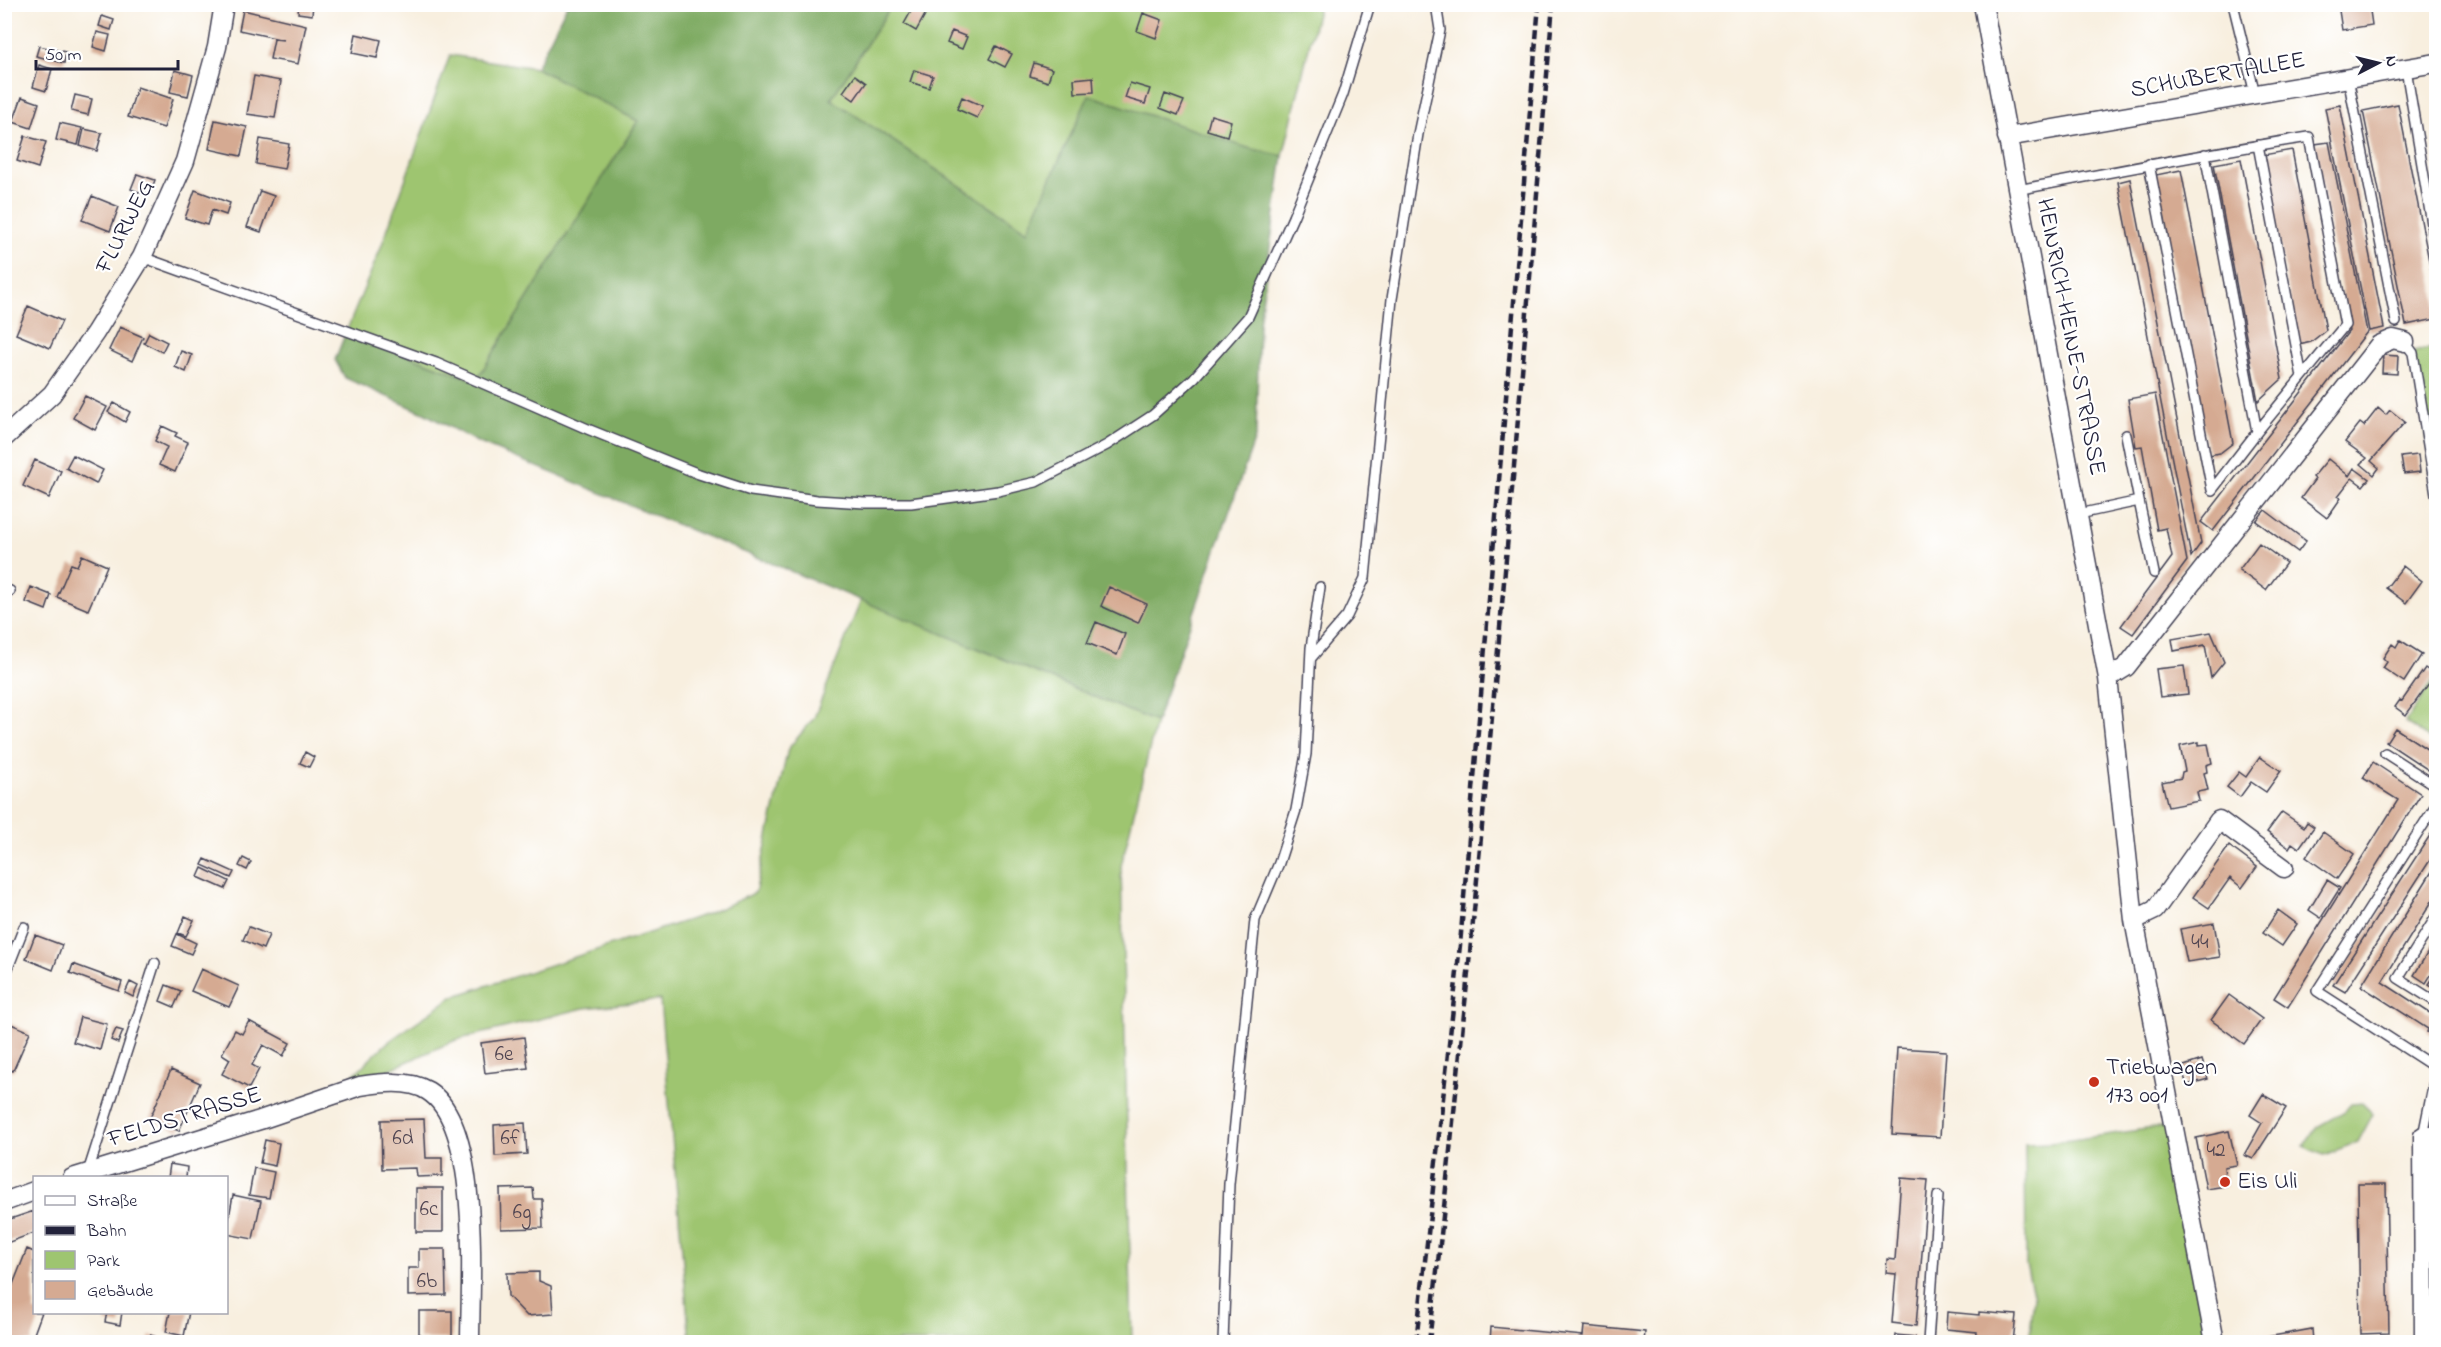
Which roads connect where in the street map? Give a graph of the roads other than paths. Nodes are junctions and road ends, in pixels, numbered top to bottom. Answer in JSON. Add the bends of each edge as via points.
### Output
{"nodes":[{"id":1,"x":225,"y":4,"type":"edge"},
{"id":2,"x":1370,"y":4,"type":"edge"},
{"id":3,"x":1436,"y":4,"type":"edge"},
{"id":4,"x":1983,"y":4,"type":"edge"},
{"id":5,"x":2233,"y":4,"type":"edge"},
{"id":6,"x":2436,"y":63,"type":"edge"},
{"id":7,"x":2406,"y":69,"type":"junction"},
{"id":8,"x":2348,"y":78,"type":"junction"},
{"id":9,"x":2255,"y":94,"type":"junction"},
{"id":10,"x":2007,"y":137,"type":"junction"},
{"id":11,"x":2258,"y":145,"type":"junction"},
{"id":12,"x":2205,"y":154,"type":"junction"},
{"id":13,"x":2149,"y":164,"type":"junction"},
{"id":14,"x":2017,"y":190,"type":"junction"},
{"id":15,"x":2436,"y":248,"type":"edge"},
{"id":16,"x":142,"y":257,"type":"junction"},
{"id":17,"x":2396,"y":322,"type":"dead end"},
{"id":18,"x":2405,"y":342,"type":"joint"},
{"id":19,"x":2302,"y":377,"type":"junction"},
{"id":20,"x":2257,"y":432,"type":"junction"},
{"id":21,"x":2126,"y":435,"type":"dead end"},
{"id":22,"x":4,"y":438,"type":"edge"},
{"id":23,"x":2436,"y":494,"type":"edge"},
{"id":24,"x":2139,"y":501,"type":"junction"},
{"id":25,"x":2079,"y":514,"type":"junction"},
{"id":26,"x":2154,"y":573,"type":"dead end"},
{"id":27,"x":1320,"y":587,"type":"dead end"},
{"id":28,"x":1311,"y":658,"type":"junction"},
{"id":29,"x":2108,"y":678,"type":"junction"},
{"id":30,"x":2385,"y":753,"type":"dead end"},
{"id":31,"x":2436,"y":786,"type":"edge"},
{"id":32,"x":2436,"y":805,"type":"edge"},
{"id":33,"x":2284,"y":868,"type":"dead end"},
{"id":34,"x":2436,"y":917,"type":"edge"},
{"id":35,"x":2134,"y":920,"type":"junction"},
{"id":36,"x":24,"y":927,"type":"dead end"},
{"id":37,"x":155,"y":963,"type":"dead end"},
{"id":38,"x":4,"y":978,"type":"edge"},
{"id":39,"x":2436,"y":1002,"type":"edge"},
{"id":40,"x":2436,"y":1070,"type":"edge"},
{"id":41,"x":2430,"y":1136,"type":"edge"},
{"id":42,"x":80,"y":1175,"type":"edge"},
{"id":43,"x":33,"y":1191,"type":"edge"},
{"id":44,"x":1938,"y":1196,"type":"dead end"},
{"id":45,"x":4,"y":1202,"type":"edge"},
{"id":46,"x":2430,"y":1221,"type":"edge"},
{"id":47,"x":470,"y":1342,"type":"edge"},
{"id":48,"x":1223,"y":1342,"type":"edge"},
{"id":49,"x":1928,"y":1342,"type":"edge"},
{"id":50,"x":2215,"y":1342,"type":"edge"},
{"id":51,"x":2424,"y":1342,"type":"edge"}],
"edges":[{"from":1,"to":16,"type":"street","name":"FLURWEG","via":[[185,161]]},
{"from":2,"to":16,"type":"lane","via":[[1343,94],[1248,318],[1154,416],[1036,482],[998,491],[911,502],[865,503],[751,491],[590,430],[436,363]]},
{"from":3,"to":28,"type":"lane","via":[[1440,30],[1418,134],[1392,299],[1365,578],[1347,616]]},
{"from":4,"to":10,"type":"street","name":"HEINRICH-HEINE-STRASSE"},
{"from":5,"to":9,"type":"lane"},
{"from":6,"to":7,"type":"street","name":"SCHUBERTALLEE"},
{"from":7,"to":8,"type":"street","name":"SCHUBERTALLEE"},
{"from":7,"to":15,"type":"lane"},
{"from":8,"to":9,"type":"street","name":"SCHUBERTALLEE"},
{"from":8,"to":17,"type":"lane"},
{"from":9,"to":10,"type":"street","name":"SCHUBERTALLEE"},
{"from":10,"to":14,"type":"street","name":"HEINRICH-HEINE-STRASSE"},
{"from":11,"to":12,"type":"lane"},
{"from":11,"to":19,"type":"lane"},
{"from":11,"to":19,"type":"lane","via":[[2308,136],[2345,325]]},
{"from":12,"to":13,"type":"lane"},
{"from":12,"to":20,"type":"lane"},
{"from":13,"to":14,"type":"lane"},
{"from":13,"to":20,"type":"lane","via":[[2212,490]]},
{"from":14,"to":25,"type":"street","name":"HEINRICH-HEINE-STRASSE"},
{"from":16,"to":22,"type":"street","name":"FLURWEG","via":[[52,394]]},
{"from":18,"to":23,"type":"lane","via":[[2413,352]]},
{"from":18,"to":29,"type":"street","via":[[2393,339],[2379,345],[2126,667]]},
{"from":19,"to":20,"type":"lane"},
{"from":21,"to":24,"type":"lane"},
{"from":24,"to":25,"type":"lane"},
{"from":24,"to":26,"type":"lane"},
{"from":25,"to":29,"type":"street","name":"HEINRICH-HEINE-STRASSE"},
{"from":27,"to":28,"type":"lane"},
{"from":28,"to":48,"type":"lane","via":[[1306,754],[1296,810],[1255,920],[1229,1184]]},
{"from":29,"to":35,"type":"street","name":"HEINRICH-HEINE-STRASSE"},
{"from":30,"to":31,"type":"lane"},
{"from":32,"to":40,"type":"lane","via":[[2317,991]]},
{"from":33,"to":35,"type":"street","via":[[2219,820],[2155,910]]},
{"from":34,"to":39,"type":"lane","via":[[2398,978]]},
{"from":35,"to":50,"type":"street","name":"HEINRICH-HEINE-STRASSE"},
{"from":36,"to":38,"type":"lane"},
{"from":37,"to":42,"type":"lane"},
{"from":40,"to":41,"type":"lane"},
{"from":41,"to":46,"type":"street"},
{"from":42,"to":47,"type":"street","name":"FELDSTRASSE","via":[[360,1086],[408,1084],[428,1091],[450,1115],[464,1158],[470,1211]]},
{"from":43,"to":45,"type":"street"},
{"from":44,"to":49,"type":"lane"},
{"from":46,"to":51,"type":"street"}]}
